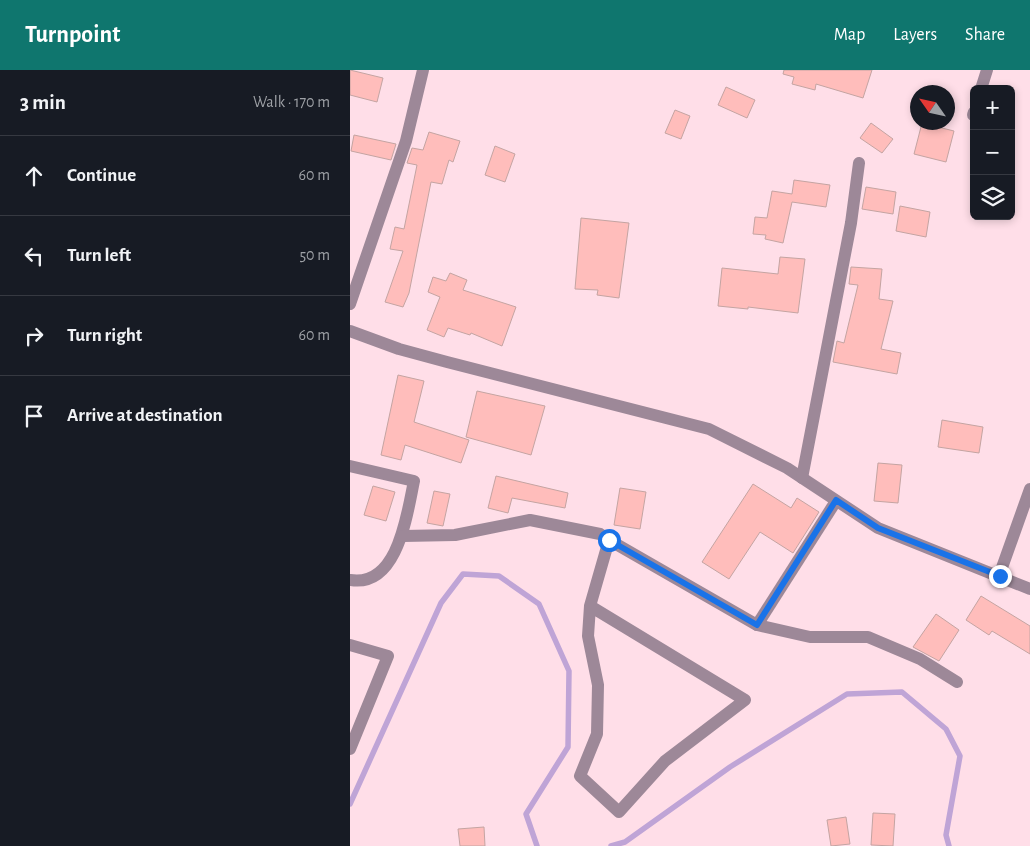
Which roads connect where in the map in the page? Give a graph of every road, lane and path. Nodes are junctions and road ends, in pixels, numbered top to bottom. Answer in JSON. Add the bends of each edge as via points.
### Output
{"nodes":[{"id":1,"x":423,"y":70,"type":"edge"},
{"id":2,"x":986,"y":70,"type":"edge"},
{"id":3,"x":982,"y":85,"type":"edge"},
{"id":4,"x":859,"y":162,"type":"dead end"},
{"id":5,"x":350,"y":304,"type":"edge"},
{"id":6,"x":350,"y":330,"type":"edge"},
{"id":7,"x":350,"y":466,"type":"edge"},
{"id":8,"x":802,"y":478,"type":"junction"},
{"id":9,"x":1030,"y":489,"type":"edge"},
{"id":10,"x":836,"y":500,"type":"junction"},
{"id":11,"x":403,"y":536,"type":"junction"},
{"id":12,"x":609,"y":540,"type":"junction"},
{"id":13,"x":1000,"y":576,"type":"junction"},
{"id":14,"x":350,"y":580,"type":"edge"},
{"id":15,"x":1030,"y":589,"type":"edge"},
{"id":16,"x":590,"y":606,"type":"junction"},
{"id":17,"x":757,"y":625,"type":"junction"},
{"id":18,"x":350,"y":645,"type":"edge"},
{"id":19,"x":957,"y":682,"type":"dead end"},
{"id":20,"x":350,"y":750,"type":"edge"}],
"edges":[{"from":1,"to":5,"type":"street","via":[[406,141]]},
{"from":2,"to":3,"type":"street"},
{"from":4,"to":8,"type":"street","via":[[851,223]]},
{"from":6,"to":8,"type":"street","via":[[447,362],[709,429]]},
{"from":7,"to":11,"type":"street","via":[[414,481]]},
{"from":8,"to":10,"type":"street"},
{"from":9,"to":13,"type":"street"},
{"from":10,"to":13,"type":"street","via":[[878,528]]},
{"from":10,"to":17,"type":"street"},
{"from":11,"to":12,"type":"street","via":[[455,535],[530,520],[600,534]]},
{"from":11,"to":14,"type":"street","via":[[380,574],[358,582]]},
{"from":12,"to":16,"type":"street"},
{"from":12,"to":17,"type":"street"},
{"from":13,"to":15,"type":"street"},
{"from":16,"to":16,"type":"street","via":[[744,700],[666,761],[619,812],[580,776],[596,734],[598,685],[588,636]]},
{"from":17,"to":19,"type":"street","via":[[810,637],[868,637],[920,659]]},
{"from":18,"to":20,"type":"street","via":[[388,656]]}]}
